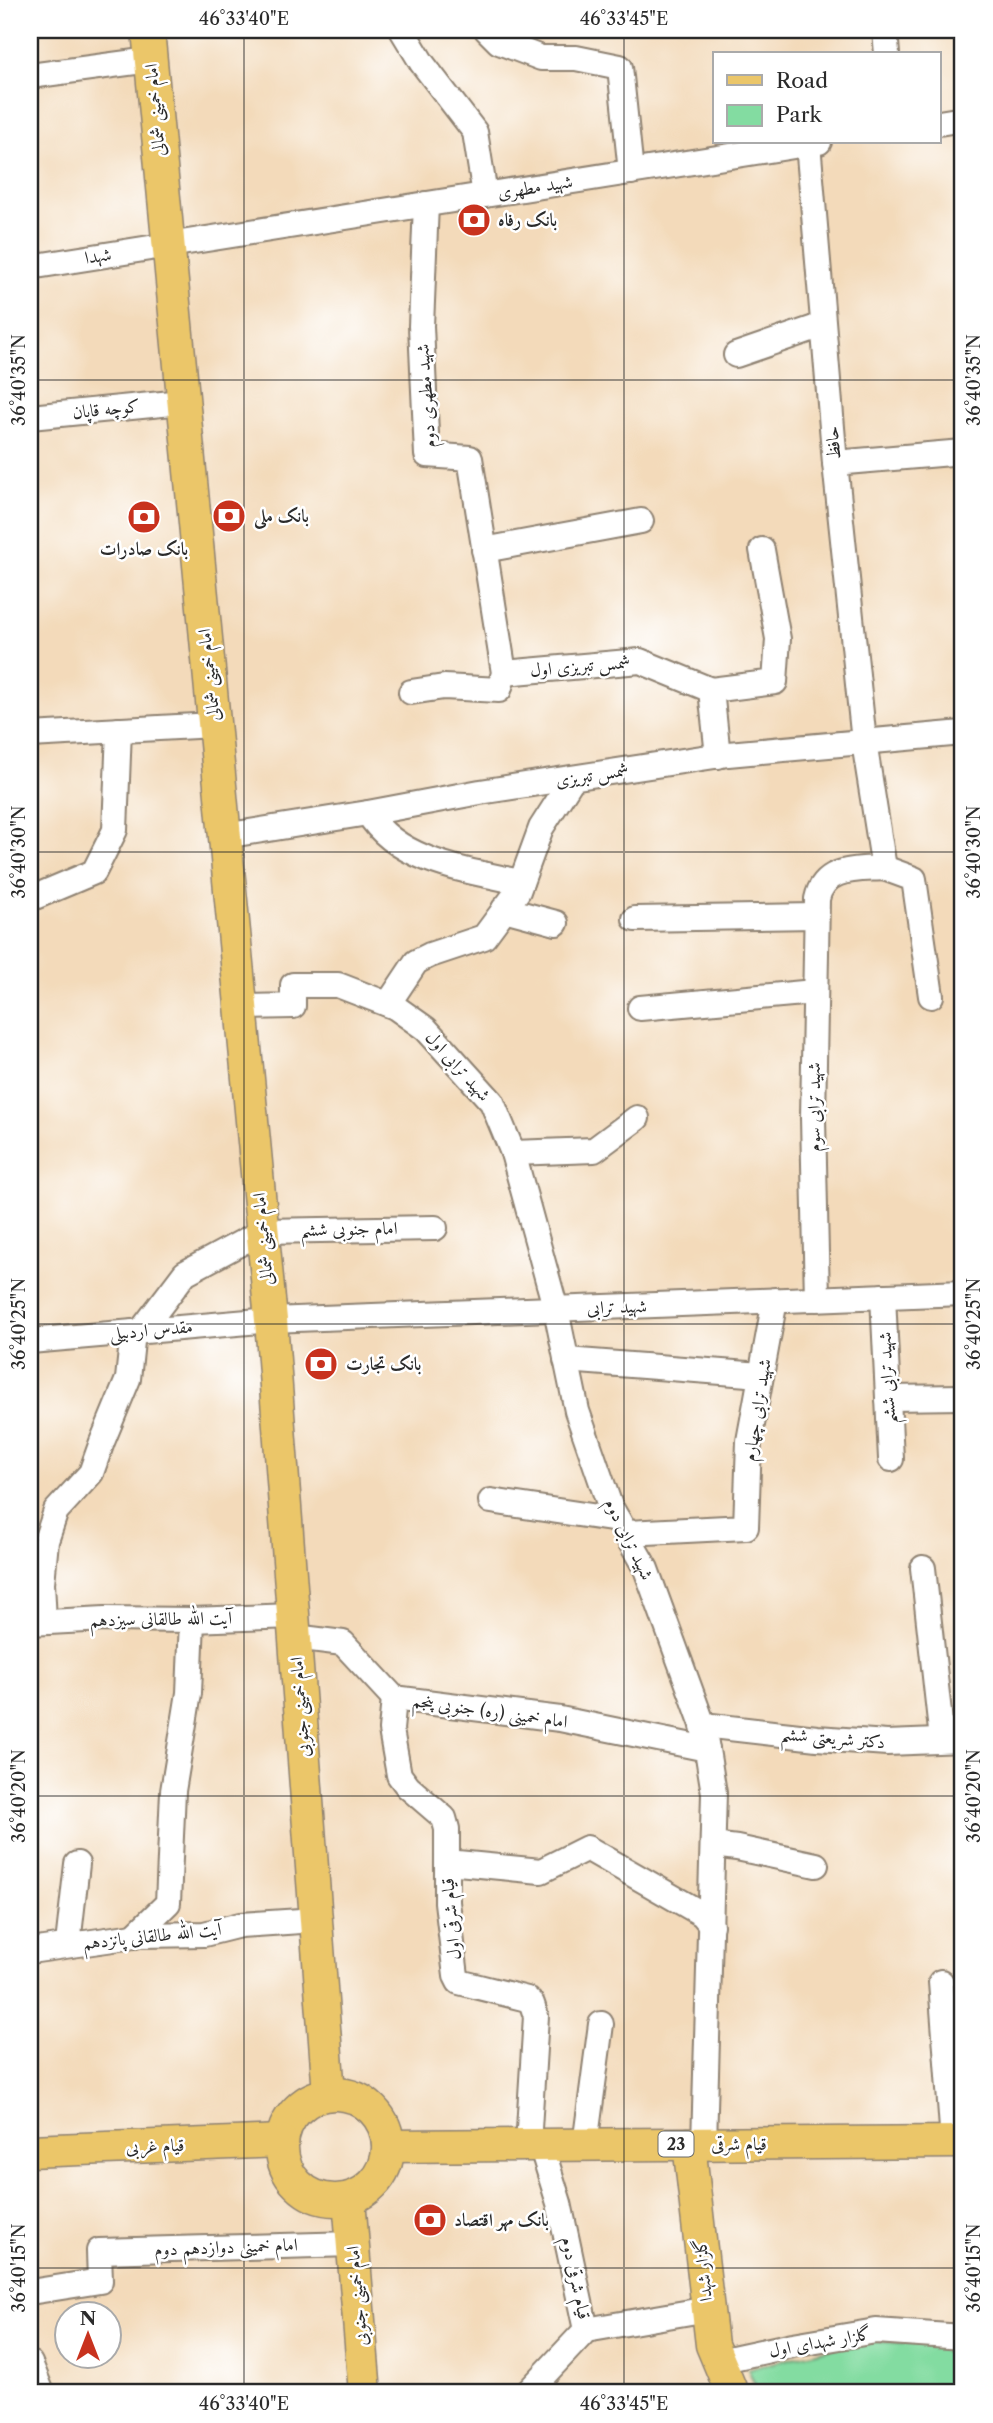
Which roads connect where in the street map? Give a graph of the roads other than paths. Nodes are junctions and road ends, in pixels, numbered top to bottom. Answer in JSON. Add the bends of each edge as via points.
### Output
{"nodes":[{"id":1,"x":402,"y":30,"type":"edge"},
{"id":2,"x":487,"y":30,"type":"edge"},
{"id":3,"x":884,"y":30,"type":"edge"},
{"id":4,"x":149,"y":45,"type":"edge"},
{"id":5,"x":887,"y":52,"type":"edge"},
{"id":6,"x":30,"y":76,"type":"edge"},
{"id":7,"x":963,"y":119,"type":"edge"},
{"id":8,"x":940,"y":123,"type":"edge"},
{"id":9,"x":808,"y":144,"type":"edge"},
{"id":10,"x":814,"y":144,"type":"edge"},
{"id":11,"x":631,"y":172,"type":"junction"},
{"id":12,"x":485,"y":195,"type":"junction"},
{"id":13,"x":426,"y":204,"type":"junction"},
{"id":14,"x":167,"y":245,"type":"junction"},
{"id":15,"x":30,"y":267,"type":"edge"},
{"id":16,"x":823,"y":325,"type":"junction"},
{"id":17,"x":736,"y":355,"type":"dead end"},
{"id":18,"x":182,"y":402,"type":"junction"},
{"id":19,"x":30,"y":416,"type":"edge"},
{"id":20,"x":963,"y":452,"type":"edge"},
{"id":21,"x":835,"y":463,"type":"junction"},
{"id":22,"x":641,"y":521,"type":"dead end"},
{"id":23,"x":484,"y":550,"type":"junction"},
{"id":24,"x":762,"y":550,"type":"dead end"},
{"id":25,"x":504,"y":673,"type":"junction"},
{"id":26,"x":711,"y":690,"type":"junction"},
{"id":27,"x":411,"y":692,"type":"dead end"},
{"id":28,"x":214,"y":725,"type":"junction"},
{"id":29,"x":119,"y":730,"type":"junction"},
{"id":30,"x":963,"y":733,"type":"edge"},
{"id":31,"x":30,"y":735,"type":"edge"},
{"id":32,"x":864,"y":742,"type":"junction"},
{"id":33,"x":718,"y":755,"type":"junction"},
{"id":34,"x":573,"y":778,"type":"junction"},
{"id":35,"x":368,"y":813,"type":"junction"},
{"id":36,"x":224,"y":836,"type":"junction"},
{"id":37,"x":884,"y":868,"type":"junction"},
{"id":38,"x":521,"y":882,"type":"junction"},
{"id":39,"x":30,"y":899,"type":"edge"},
{"id":40,"x":504,"y":909,"type":"junction"},
{"id":41,"x":816,"y":916,"type":"junction"},
{"id":42,"x":635,"y":919,"type":"dead end"},
{"id":43,"x":555,"y":923,"type":"dead end"},
{"id":44,"x":814,"y":992,"type":"junction"},
{"id":45,"x":930,"y":996,"type":"dead end"},
{"id":46,"x":388,"y":1004,"type":"junction"},
{"id":47,"x":241,"y":1007,"type":"junction"},
{"id":48,"x":640,"y":1008,"type":"dead end"},
{"id":49,"x":637,"y":1118,"type":"dead end"},
{"id":50,"x":513,"y":1153,"type":"junction"},
{"id":51,"x":435,"y":1228,"type":"dead end"},
{"id":52,"x":262,"y":1231,"type":"junction"},
{"id":53,"x":963,"y":1293,"type":"edge"},
{"id":54,"x":883,"y":1296,"type":"junction"},
{"id":55,"x":817,"y":1299,"type":"junction"},
{"id":56,"x":775,"y":1300,"type":"junction"},
{"id":57,"x":556,"y":1310,"type":"junction"},
{"id":58,"x":271,"y":1320,"type":"junction"},
{"id":59,"x":137,"y":1332,"type":"junction"},
{"id":60,"x":30,"y":1340,"type":"edge"},
{"id":61,"x":566,"y":1360,"type":"junction"},
{"id":62,"x":761,"y":1375,"type":"junction"},
{"id":63,"x":963,"y":1397,"type":"edge"},
{"id":64,"x":888,"y":1398,"type":"junction"},
{"id":65,"x":891,"y":1459,"type":"dead end"},
{"id":66,"x":491,"y":1500,"type":"dead end"},
{"id":67,"x":623,"y":1527,"type":"junction"},
{"id":68,"x":923,"y":1569,"type":"dead end"},
{"id":69,"x":192,"y":1620,"type":"junction"},
{"id":70,"x":37,"y":1623,"type":"edge"},
{"id":71,"x":294,"y":1627,"type":"junction"},
{"id":72,"x":394,"y":1698,"type":"junction"},
{"id":73,"x":705,"y":1737,"type":"junction"},
{"id":74,"x":953,"y":1740,"type":"edge"},
{"id":75,"x":713,"y":1845,"type":"junction"},
{"id":76,"x":447,"y":1863,"type":"junction"},
{"id":77,"x":77,"y":1864,"type":"dead end"},
{"id":78,"x":816,"y":1865,"type":"dead end"},
{"id":79,"x":316,"y":1920,"type":"junction"},
{"id":80,"x":711,"y":1925,"type":"junction"},
{"id":81,"x":134,"y":1936,"type":"junction"},
{"id":82,"x":68,"y":1944,"type":"junction"},
{"id":83,"x":30,"y":1951,"type":"edge"},
{"id":84,"x":941,"y":1982,"type":"dead end"},
{"id":85,"x":601,"y":2024,"type":"dead end"},
{"id":86,"x":329,"y":2094,"type":"junction"},
{"id":87,"x":281,"y":2141,"type":"junction"},
{"id":88,"x":958,"y":2142,"type":"edge"},
{"id":89,"x":697,"y":2144,"type":"junction"},
{"id":90,"x":534,"y":2145,"type":"junction"},
{"id":91,"x":585,"y":2145,"type":"junction"},
{"id":92,"x":388,"y":2146,"type":"junction"},
{"id":93,"x":30,"y":2151,"type":"edge"},
{"id":94,"x":349,"y":2199,"type":"junction"},
{"id":95,"x":353,"y":2244,"type":"junction"},
{"id":96,"x":30,"y":2292,"type":"edge"},
{"id":97,"x":708,"y":2309,"type":"junction"},
{"id":98,"x":586,"y":2330,"type":"junction"},
{"id":99,"x":963,"y":2337,"type":"edge"},
{"id":100,"x":719,"y":2361,"type":"junction"},
{"id":101,"x":30,"y":2363,"type":"edge"},
{"id":102,"x":42,"y":2393,"type":"edge"},
{"id":103,"x":365,"y":2393,"type":"edge"},
{"id":104,"x":527,"y":2393,"type":"edge"},
{"id":105,"x":732,"y":2393,"type":"edge"}],
"edges":[{"from":1,"to":12,"type":"street","via":[[475,132]]},
{"from":2,"to":11,"type":"street","via":[[499,41],[541,58],[576,58],[620,67]]},
{"from":3,"to":5,"type":"street"},
{"from":4,"to":6,"type":"street"},
{"from":4,"to":14,"type":"main road","name":"امام خمینی شمالی"},
{"from":7,"to":8,"type":"street"},
{"from":9,"to":11,"type":"street","name":"شهید مطهری"},
{"from":10,"to":16,"type":"street","name":"حافظ"},
{"from":11,"to":12,"type":"street","name":"شهید مطهری"},
{"from":12,"to":13,"type":"street","name":"شهید مطهری"},
{"from":13,"to":14,"type":"street","name":"شهید مطهری"},
{"from":13,"to":23,"type":"street","name":"شهید مطهری دوم","via":[[421,326],[427,455],[470,458]]},
{"from":14,"to":15,"type":"street","name":"شهدا"},
{"from":14,"to":18,"type":"main road","name":"امام خمینی شمالی"},
{"from":16,"to":17,"type":"street"},
{"from":16,"to":21,"type":"street","name":"حافظ"},
{"from":18,"to":19,"type":"street","name":"کوچه قاپان"},
{"from":18,"to":28,"type":"main road","name":"امام خمینی شمالی"},
{"from":20,"to":21,"type":"street"},
{"from":21,"to":32,"type":"street","name":"حافظ"},
{"from":22,"to":23,"type":"street"},
{"from":23,"to":25,"type":"street","name":"شهید مطهری دوم"},
{"from":24,"to":26,"type":"street","via":[[778,639],[775,682]]},
{"from":25,"to":26,"type":"street","name":"شمس تبریزی اول","via":[[640,661]]},
{"from":25,"to":27,"type":"street","via":[[499,690],[443,687]]},
{"from":26,"to":33,"type":"street"},
{"from":28,"to":29,"type":"street"},
{"from":28,"to":36,"type":"main road","name":"امام خمینی شمالی"},
{"from":29,"to":31,"type":"street"},
{"from":29,"to":39,"type":"street","via":[[115,830],[94,872]]},
{"from":30,"to":32,"type":"street","name":"شمس تبریزی"},
{"from":32,"to":33,"type":"street","name":"شمس تبریزی"},
{"from":32,"to":37,"type":"street","name":"حافظ"},
{"from":33,"to":34,"type":"street","name":"شمس تبریزی"},
{"from":34,"to":35,"type":"street","name":"شمس تبریزی"},
{"from":34,"to":38,"type":"street","via":[[541,828]]},
{"from":35,"to":36,"type":"street","name":"شمس تبریزی"},
{"from":35,"to":38,"type":"street","via":[[377,829],[407,851]]},
{"from":36,"to":47,"type":"main road","name":"امام خمینی شمالی"},
{"from":37,"to":41,"type":"street","name":"شهید ترابی سوم","via":[[832,875],[820,885]]},
{"from":37,"to":45,"type":"street","via":[[914,879]]},
{"from":38,"to":40,"type":"street"},
{"from":40,"to":43,"type":"street"},
{"from":40,"to":46,"type":"street","via":[[484,937],[416,962]]},
{"from":41,"to":42,"type":"street"},
{"from":41,"to":44,"type":"street","name":"شهید ترابی سوم"},
{"from":44,"to":48,"type":"street"},
{"from":44,"to":55,"type":"street","name":"شهید ترابی سوم"},
{"from":46,"to":47,"type":"street","name":"شهید ترابی اول","via":[[338,985],[293,985],[293,1006]]},
{"from":46,"to":50,"type":"street","name":"شهید ترابی اول","via":[[426,1029],[492,1102]]},
{"from":47,"to":52,"type":"main road","name":"امام خمینی شمالی"},
{"from":49,"to":50,"type":"street","via":[[594,1150]]},
{"from":50,"to":57,"type":"street","name":"شهید ترابی اول"},
{"from":51,"to":52,"type":"street","name":"امام جنوبی ششم"},
{"from":52,"to":58,"type":"main road","name":"امام خمینی شمالی"},
{"from":52,"to":59,"type":"street","via":[[185,1273]]},
{"from":53,"to":54,"type":"street","name":"شهید ترابی"},
{"from":54,"to":55,"type":"street","name":"شهید ترابی"},
{"from":54,"to":64,"type":"street","name":"شهید ترابی ششم"},
{"from":55,"to":56,"type":"street","name":"شهید ترابی"},
{"from":56,"to":57,"type":"street","name":"شهید ترابی"},
{"from":56,"to":62,"type":"street","name":"شهید ترابی چهارم"},
{"from":57,"to":58,"type":"street","name":"شهید ترابی"},
{"from":57,"to":61,"type":"street","name":"شهید ترابی دوم"},
{"from":58,"to":59,"type":"street","name":"مقدس اردبیلی"},
{"from":58,"to":71,"type":"main road","name":"امام خمینی جنوبی"},
{"from":59,"to":60,"type":"street","name":"مقدس اردبیلی"},
{"from":59,"to":70,"type":"street","via":[[128,1379],[92,1473],[56,1511],[46,1541]]},
{"from":61,"to":62,"type":"street"},
{"from":61,"to":67,"type":"street","name":"شهید ترابی دوم","via":[[577,1411],[610,1506]]},
{"from":62,"to":67,"type":"street","name":"شهید ترابی چهارم","via":[[749,1441],[746,1527]]},
{"from":63,"to":64,"type":"street"},
{"from":64,"to":65,"type":"street","name":"شهید ترابی ششم"},
{"from":66,"to":67,"type":"street"},
{"from":67,"to":73,"type":"street","name":"شهید ترابی دوم","via":[[646,1570]]},
{"from":68,"to":74,"type":"street"},
{"from":69,"to":70,"type":"street","name":"آیت الله طالقانی سیزدهم"},
{"from":69,"to":71,"type":"street","name":"آیت الله طالقانی سیزدهم"},
{"from":69,"to":81,"type":"street","via":[[189,1693],[173,1791],[168,1903]]},
{"from":71,"to":72,"type":"street","name":"امام خمینی (ره) جنوبی پنجم","via":[[343,1643]]},
{"from":71,"to":79,"type":"main road","name":"امام خمینی جنوبی"},
{"from":72,"to":73,"type":"street","name":"امام خمینی (ره) جنوبی پنجم"},
{"from":72,"to":76,"type":"street","name":"قیام شرقی اول","via":[[391,1730],[400,1775],[444,1818]]},
{"from":73,"to":74,"type":"street","name":"دکتر شریعتی ششم","via":[[887,1743]]},
{"from":73,"to":75,"type":"street","name":"شهید ترابی دوم","via":[[714,1793]]},
{"from":75,"to":78,"type":"street"},
{"from":75,"to":80,"type":"street","name":"شهید ترابی دوم"},
{"from":76,"to":80,"type":"street","via":[[541,1871],[587,1848],[702,1914]]},
{"from":76,"to":90,"type":"street","name":"قیام شرقی اول","via":[[447,1902],[459,1982],[527,1999],[536,2016]]},
{"from":77,"to":82,"type":"street"},
{"from":79,"to":81,"type":"street","name":"آیت الله طالقانی پانزدهم","via":[[240,1925],[204,1934]]},
{"from":79,"to":86,"type":"main road","name":"امام خمینی جنوبی"},
{"from":80,"to":89,"type":"street","name":"شهید ترابی دوم"},
{"from":81,"to":82,"type":"street","name":"آیت الله طالقانی پانزدهم"},
{"from":82,"to":83,"type":"street","name":"آیت الله طالقانی پانزدهم"},
{"from":84,"to":88,"type":"street"},
{"from":85,"to":91,"type":"street"},
{"from":86,"to":87,"type":"main road","via":[[296,2109]]},
{"from":86,"to":92,"type":"main road","via":[[363,2101],[377,2113]]},
{"from":87,"to":93,"type":"main road","name":"قیام غربی"},
{"from":87,"to":94,"type":"main road","via":[[282,2159],[300,2188],[332,2201]]},
{"from":88,"to":89,"type":"main road","name":"قیام شرقی","number":"23"},
{"from":89,"to":91,"type":"main road","name":"قیام شرقی","number":"23"},
{"from":89,"to":97,"type":"main road","name":"گلزار شهدا","number":"23"},
{"from":90,"to":91,"type":"main road","name":"قیام شرقی","number":"23"},
{"from":90,"to":92,"type":"main road","name":"قیام شرقی","number":"23"},
{"from":90,"to":98,"type":"street","name":"قیام شرقی دوم","via":[[559,2203]]},
{"from":92,"to":94,"type":"main road","via":[[378,2179]]},
{"from":94,"to":95,"type":"main road","name":"امام خمینی جنوبی"},
{"from":95,"to":96,"type":"street","name":"امام خمینی دوازدهم دوم","via":[[99,2251],[100,2281]]},
{"from":95,"to":103,"type":"main road","name":"امام خمینی جنوبی"},
{"from":97,"to":98,"type":"street"},
{"from":97,"to":100,"type":"main road","name":"گلزار شهدا","number":"23","via":[[712,2345]]},
{"from":98,"to":104,"type":"street"},
{"from":99,"to":100,"type":"street","name":"گلزار شهدای اول","via":[[876,2331]]},
{"from":100,"to":105,"type":"main road","name":"گلزار شهدا","number":"23"},
{"from":101,"to":102,"type":"street"}]}
